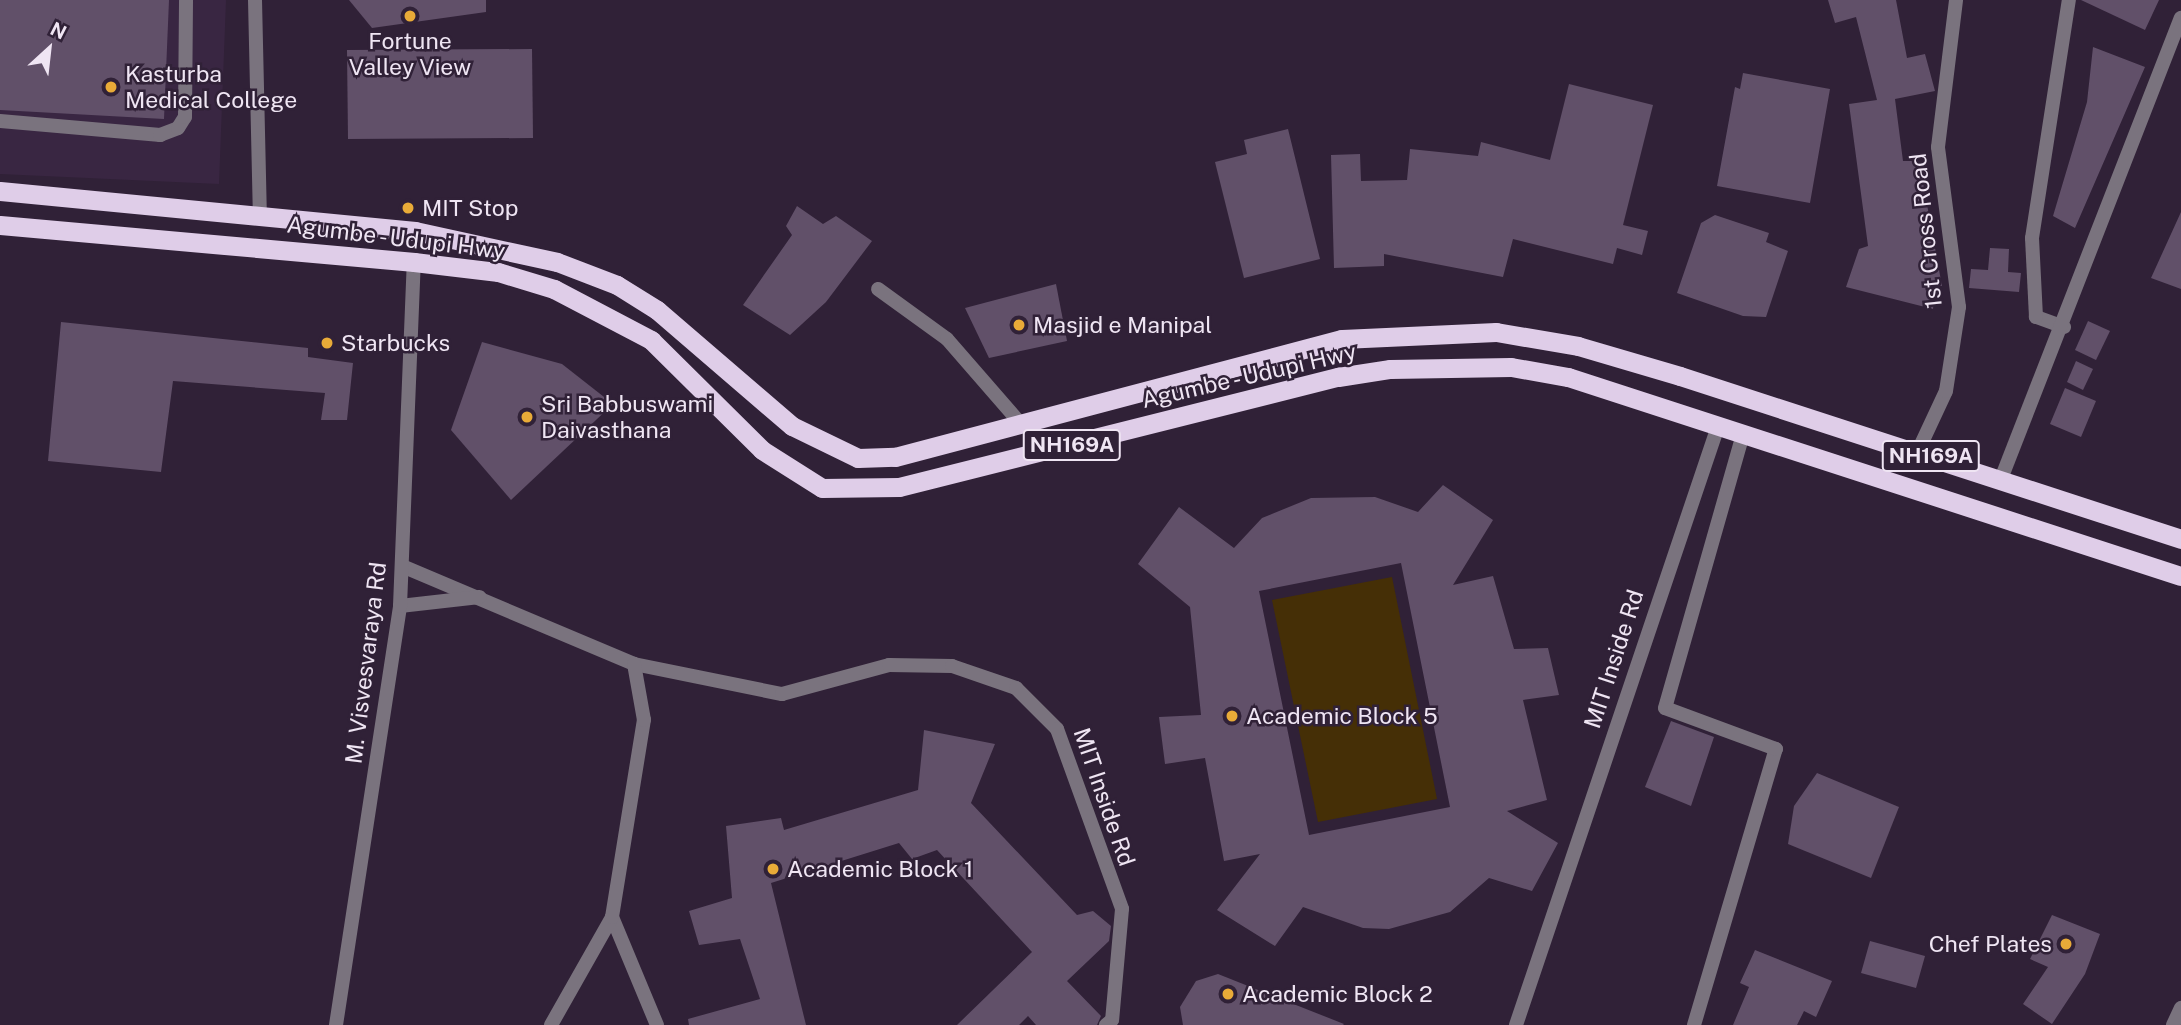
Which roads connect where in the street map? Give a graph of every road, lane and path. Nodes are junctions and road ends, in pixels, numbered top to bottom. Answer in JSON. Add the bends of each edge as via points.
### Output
{"nodes":[{"id":1,"x":186,"y":0,"type":"edge"},
{"id":2,"x":255,"y":0,"type":"edge"},
{"id":3,"x":1956,"y":0,"type":"edge"},
{"id":4,"x":2069,"y":0,"type":"edge"},
{"id":5,"x":2181,"y":18,"type":"edge"},
{"id":6,"x":0,"y":121,"type":"edge"},
{"id":7,"x":0,"y":191,"type":"edge"},
{"id":8,"x":260,"y":215,"type":"junction"},
{"id":9,"x":0,"y":225,"type":"edge"},
{"id":10,"x":415,"y":231,"type":"junction"},
{"id":11,"x":414,"y":262,"type":"junction"},
{"id":12,"x":878,"y":289,"type":"dead end"},
{"id":13,"x":2064,"y":327,"type":"junction"},
{"id":14,"x":1020,"y":424,"type":"junction"},
{"id":15,"x":1718,"y":426,"type":"junction"},
{"id":16,"x":1743,"y":434,"type":"junction"},
{"id":17,"x":1918,"y":451,"type":"junction"},
{"id":18,"x":2001,"y":479,"type":"junction"},
{"id":19,"x":2181,"y":539,"type":"edge"},
{"id":20,"x":402,"y":566,"type":"junction"},
{"id":21,"x":2181,"y":576,"type":"edge"},
{"id":22,"x":484,"y":597,"type":"junction"},
{"id":23,"x":400,"y":606,"type":"junction"},
{"id":24,"x":634,"y":664,"type":"junction"},
{"id":25,"x":611,"y":917,"type":"junction"},
{"id":26,"x":2181,"y":1008,"type":"edge"},
{"id":27,"x":336,"y":1025,"type":"edge"},
{"id":28,"x":551,"y":1025,"type":"edge"},
{"id":29,"x":657,"y":1025,"type":"edge"},
{"id":30,"x":1106,"y":1025,"type":"edge"},
{"id":31,"x":1516,"y":1025,"type":"edge"},
{"id":32,"x":1694,"y":1025,"type":"edge"},
{"id":33,"x":2173,"y":1025,"type":"edge"}],
"edges":[{"from":1,"to":6,"type":"street","via":[[185,117],[178,128],[160,135]]},
{"from":2,"to":8,"type":"street"},
{"from":3,"to":17,"type":"street","name":"1st Cross Road","via":[[1938,147],[1959,307],[1946,391]]},
{"from":4,"to":13,"type":"street","via":[[2032,239],[2036,317]]},
{"from":5,"to":13,"type":"street"},
{"from":7,"to":8,"type":"highway","name":"Agumbe - Udupi Hwy","number":"NH169A"},
{"from":8,"to":10,"type":"highway","name":"Agumbe - Udupi Hwy","number":"NH169A"},
{"from":9,"to":11,"type":"highway","name":"Agumbe - Udupi Hwy","number":"NH169A"},
{"from":10,"to":11,"type":"highway"},
{"from":10,"to":14,"type":"highway","name":"Agumbe - Udupi Hwy","number":"NH169A","via":[[493,244],[617,285],[657,310],[792,426],[858,458],[895,457]]},
{"from":11,"to":15,"type":"highway","name":"Agumbe - Udupi Hwy","number":"NH169A","via":[[498,272],[605,312],[651,340],[762,450],[822,488],[899,488],[1390,369],[1523,369]]},
{"from":11,"to":20,"type":"street","name":"M. Visvesvaraya Rd"},
{"from":12,"to":14,"type":"street","via":[[947,339]]},
{"from":13,"to":18,"type":"street"},
{"from":14,"to":17,"type":"highway","name":"Agumbe - Udupi Hwy","number":"NH169A","via":[[1342,339],[1394,332],[1535,337],[1679,376]]},
{"from":15,"to":16,"type":"highway","name":"Agumbe - Udupi Hwy","number":"NH169A"},
{"from":15,"to":31,"type":"street","name":"MIT Inside Rd"},
{"from":16,"to":21,"type":"highway","name":"Agumbe - Udupi Hwy","number":"NH169A"},
{"from":16,"to":32,"type":"street","via":[[1665,708],[1776,749]]},
{"from":17,"to":18,"type":"highway","number":"NH169A"},
{"from":18,"to":19,"type":"highway","number":"NH169A"},
{"from":20,"to":22,"type":"street","name":"MIT Inside Rd"},
{"from":20,"to":23,"type":"street","name":"M. Visvesvaraya Rd"},
{"from":22,"to":23,"type":"street"},
{"from":22,"to":24,"type":"street","name":"MIT Inside Rd"},
{"from":23,"to":27,"type":"street","name":"M. Visvesvaraya Rd"},
{"from":24,"to":25,"type":"street","via":[[644,720]]},
{"from":24,"to":30,"type":"street","name":"MIT Inside Rd","via":[[782,694],[889,665],[951,666],[1016,688],[1057,729],[1122,909],[1112,1020]]},
{"from":25,"to":28,"type":"street"},
{"from":25,"to":29,"type":"street"},
{"from":26,"to":33,"type":"street"}]}
